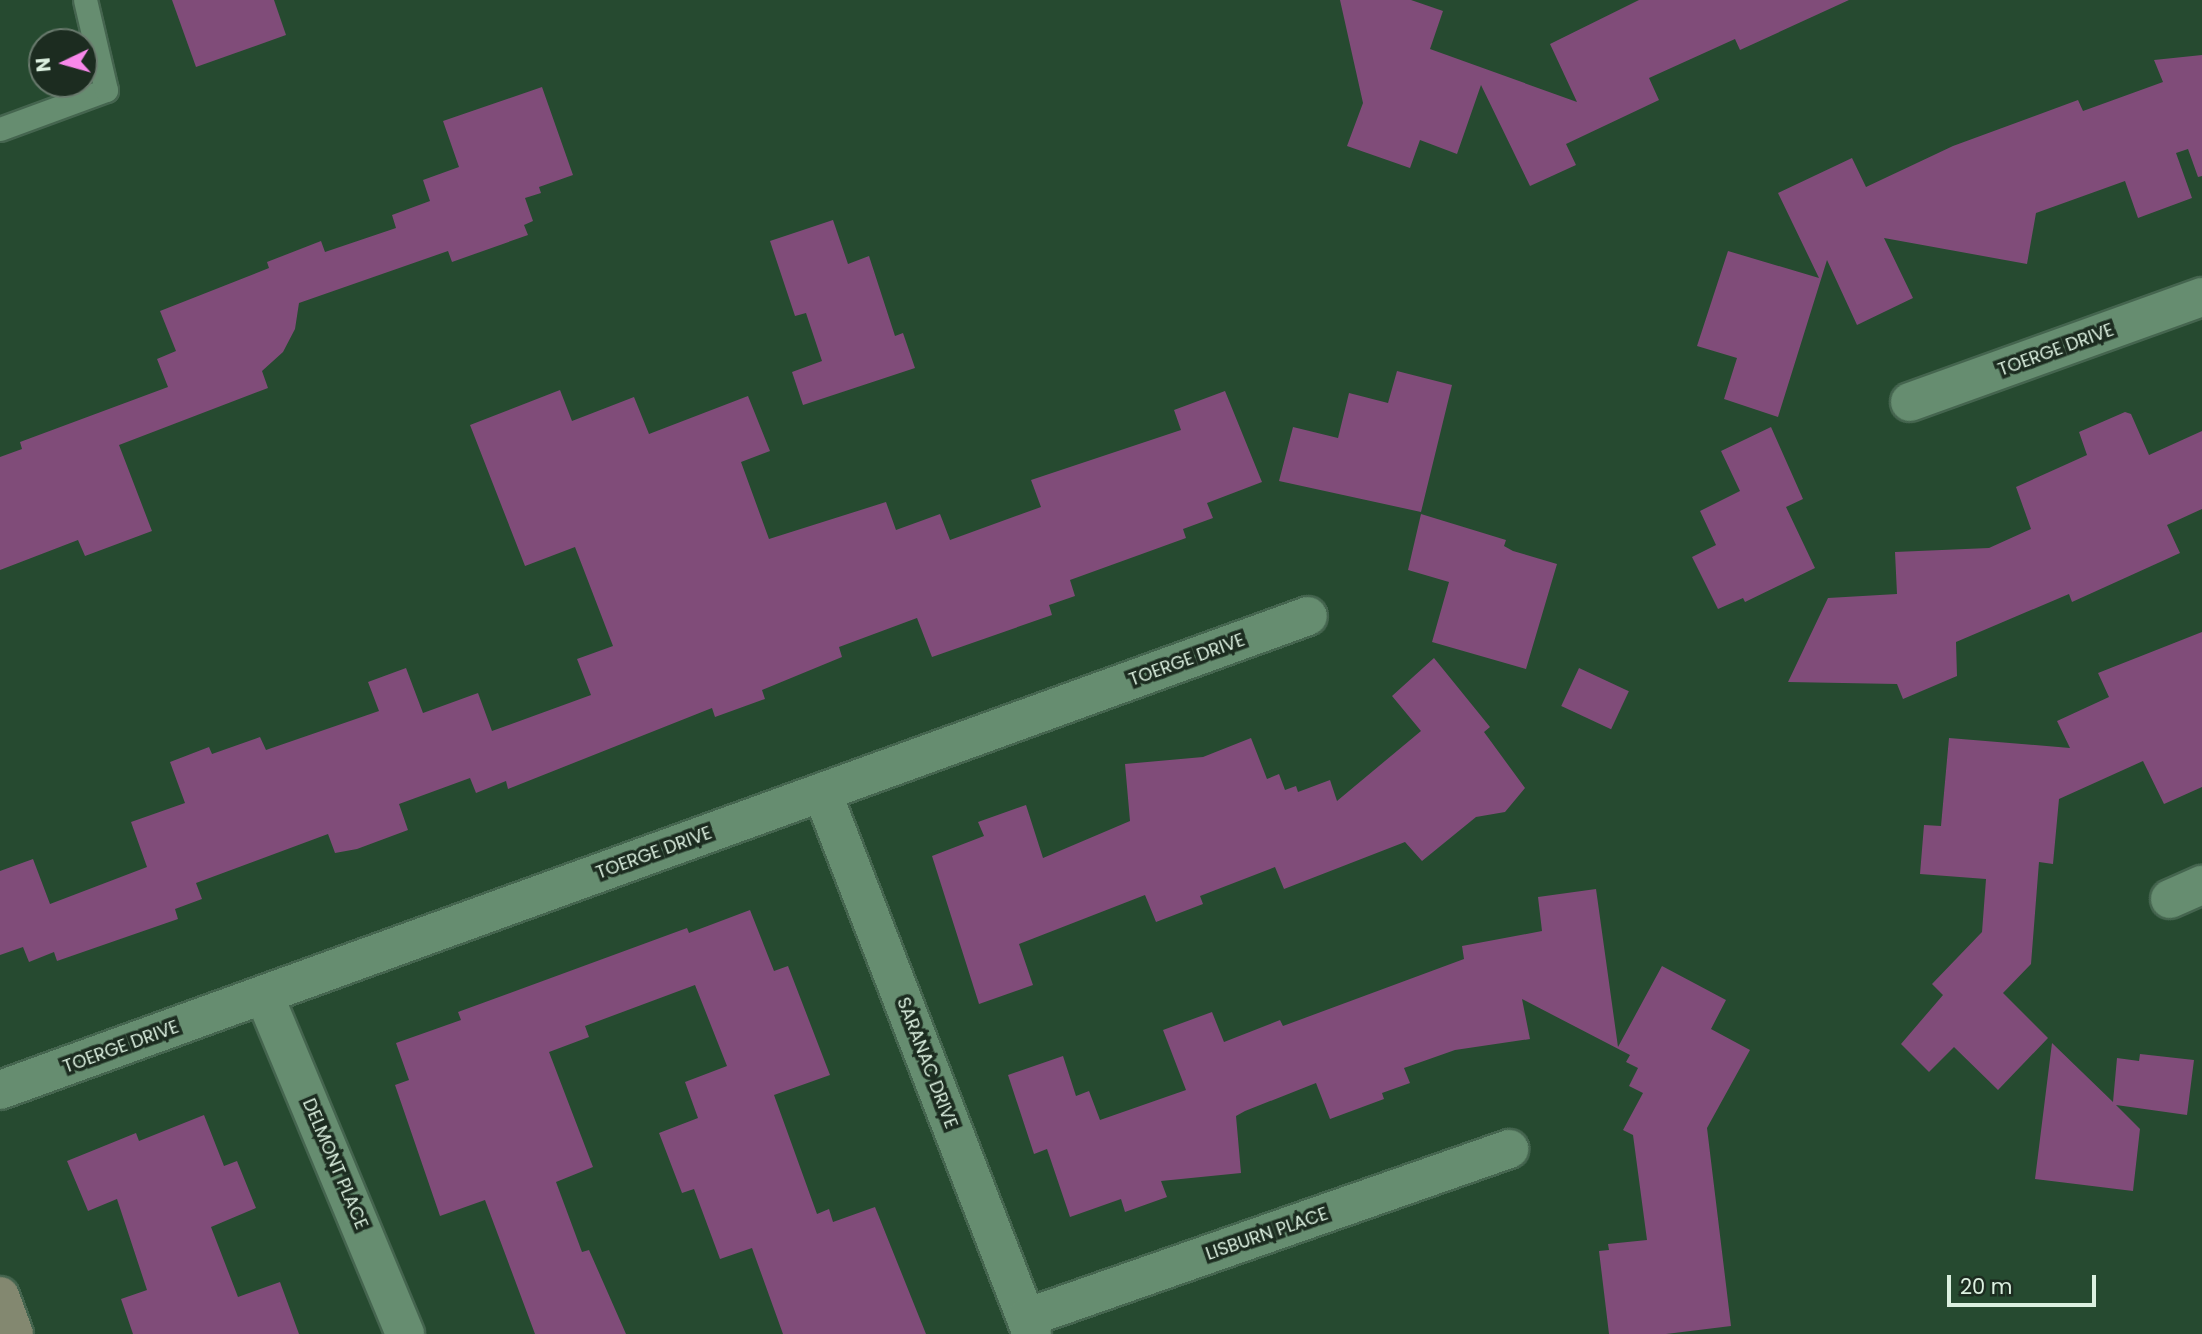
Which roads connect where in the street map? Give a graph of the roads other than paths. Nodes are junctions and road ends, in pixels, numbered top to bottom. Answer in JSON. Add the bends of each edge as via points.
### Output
{"nodes":[{"id":1,"x":85,"y":0,"type":"edge"},
{"id":2,"x":0,"y":129,"type":"edge"},
{"id":3,"x":2202,"y":297,"type":"edge"},
{"id":4,"x":1910,"y":402,"type":"dead end"},
{"id":5,"x":1308,"y":617,"type":"dead end"},
{"id":6,"x":822,"y":792,"type":"junction"},
{"id":7,"x":264,"y":995,"type":"junction"},
{"id":8,"x":0,"y":1090,"type":"edge"},
{"id":9,"x":1508,"y":1149,"type":"dead end"},
{"id":10,"x":0,"y":1296,"type":"edge"},
{"id":11,"x":1029,"y":1326,"type":"edge"},
{"id":12,"x":14,"y":1334,"type":"edge"},
{"id":13,"x":405,"y":1334,"type":"edge"}],
"edges":[{"from":1,"to":2,"type":"lane","via":[[106,90]]},
{"from":3,"to":4,"type":"street","name":"TOERGE DRIVE"},
{"from":5,"to":6,"type":"street","name":"TOERGE DRIVE"},
{"from":6,"to":7,"type":"street","name":"TOERGE DRIVE"},
{"from":6,"to":11,"type":"street","name":"SARANAC DRIVE"},
{"from":7,"to":8,"type":"street","name":"TOERGE DRIVE"},
{"from":7,"to":13,"type":"street","name":"DELMONT PLACE"},
{"from":9,"to":11,"type":"street","name":"LISBURN PLACE"},
{"from":10,"to":12,"type":"main road"}]}
